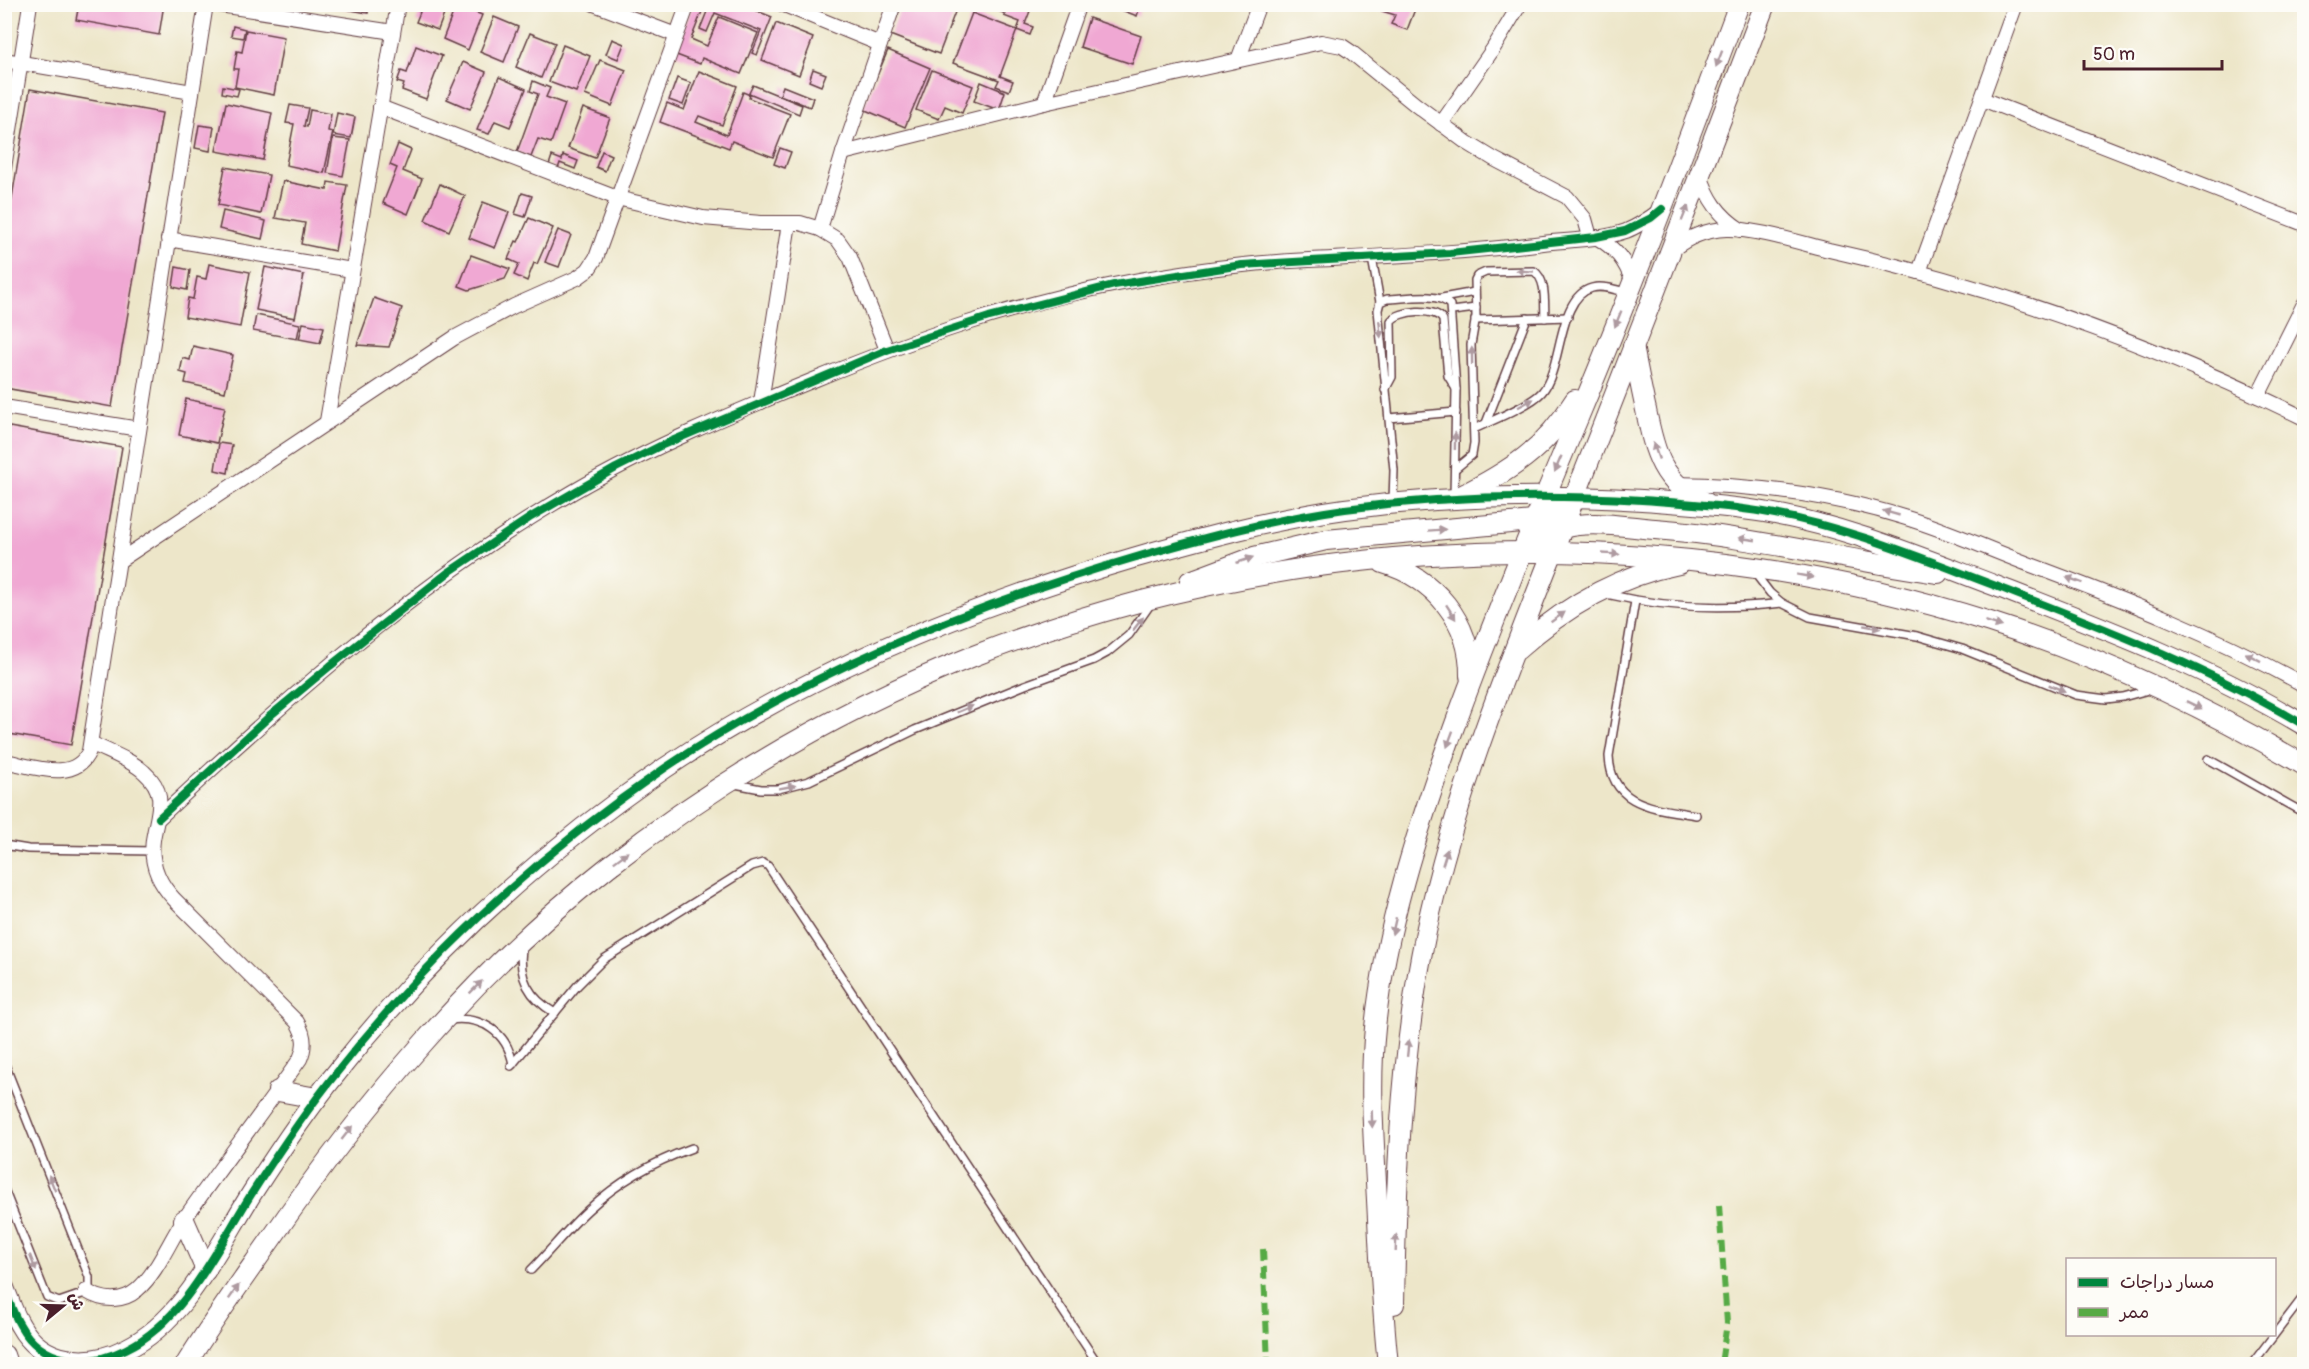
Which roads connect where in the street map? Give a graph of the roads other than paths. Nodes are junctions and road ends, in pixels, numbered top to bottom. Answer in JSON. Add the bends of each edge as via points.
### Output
{"nodes":[{"id":1,"x":30,"y":4,"type":"edge"},
{"id":2,"x":206,"y":4,"type":"edge"},
{"id":3,"x":213,"y":4,"type":"edge"},
{"id":4,"x":398,"y":4,"type":"edge"},
{"id":5,"x":594,"y":4,"type":"edge"},
{"id":6,"x":688,"y":4,"type":"edge"},
{"id":7,"x":782,"y":4,"type":"edge"},
{"id":8,"x":894,"y":4,"type":"edge"},
{"id":9,"x":1079,"y":4,"type":"edge"},
{"id":10,"x":1259,"y":4,"type":"edge"},
{"id":11,"x":1520,"y":4,"type":"edge"},
{"id":12,"x":1739,"y":4,"type":"edge"},
{"id":13,"x":1765,"y":4,"type":"edge"},
{"id":14,"x":2016,"y":4,"type":"edge"},
{"id":15,"x":393,"y":32,"type":"junction"},
{"id":16,"x":676,"y":35,"type":"junction"},
{"id":17,"x":880,"y":44,"type":"junction"},
{"id":18,"x":4,"y":60,"type":"edge"},
{"id":19,"x":1238,"y":60,"type":"junction"},
{"id":20,"x":20,"y":63,"type":"junction"},
{"id":21,"x":192,"y":92,"type":"junction"},
{"id":22,"x":1982,"y":99,"type":"junction"},
{"id":23,"x":1044,"y":103,"type":"junction"},
{"id":24,"x":380,"y":107,"type":"junction"},
{"id":25,"x":1441,"y":124,"type":"junction"},
{"id":26,"x":843,"y":153,"type":"junction"},
{"id":27,"x":4,"y":168,"type":"edge"},
{"id":28,"x":1700,"y":174,"type":"junction"},
{"id":29,"x":617,"y":198,"type":"junction"},
{"id":30,"x":1662,"y":209,"type":"junction"},
{"id":31,"x":789,"y":223,"type":"junction"},
{"id":32,"x":2304,"y":224,"type":"edge"},
{"id":33,"x":820,"y":229,"type":"junction"},
{"id":34,"x":1742,"y":231,"type":"junction"},
{"id":35,"x":1593,"y":237,"type":"junction"},
{"id":36,"x":168,"y":239,"type":"junction"},
{"id":37,"x":1670,"y":251,"type":"junction"},
{"id":38,"x":1372,"y":258,"type":"junction"},
{"id":39,"x":352,"y":270,"type":"junction"},
{"id":40,"x":1919,"y":272,"type":"junction"},
{"id":41,"x":1631,"y":288,"type":"junction"},
{"id":42,"x":1475,"y":292,"type":"junction"},
{"id":43,"x":1442,"y":298,"type":"junction"},
{"id":44,"x":1380,"y":302,"type":"junction"},
{"id":45,"x":2304,"y":304,"type":"edge"},
{"id":46,"x":1476,"y":308,"type":"junction"},
{"id":47,"x":1452,"y":310,"type":"junction"},
{"id":48,"x":1568,"y":317,"type":"junction"},
{"id":49,"x":1527,"y":318,"type":"junction"},
{"id":50,"x":1545,"y":318,"type":"junction"},
{"id":51,"x":1475,"y":320,"type":"junction"},
{"id":52,"x":1633,"y":346,"type":"junction"},
{"id":53,"x":887,"y":350,"type":"junction"},
{"id":54,"x":1597,"y":371,"type":"junction"},
{"id":55,"x":1456,"y":389,"type":"junction"},
{"id":56,"x":1385,"y":390,"type":"junction"},
{"id":57,"x":2258,"y":396,"type":"junction"},
{"id":58,"x":761,"y":402,"type":"junction"},
{"id":59,"x":4,"y":407,"type":"edge"},
{"id":60,"x":1456,"y":412,"type":"junction"},
{"id":61,"x":1389,"y":418,"type":"junction"},
{"id":62,"x":2304,"y":418,"type":"edge"},
{"id":63,"x":327,"y":422,"type":"junction"},
{"id":64,"x":1486,"y":423,"type":"junction"},
{"id":65,"x":139,"y":429,"type":"junction"},
{"id":66,"x":1474,"y":429,"type":"junction"},
{"id":67,"x":1455,"y":469,"type":"junction"},
{"id":68,"x":1675,"y":484,"type":"junction"},
{"id":69,"x":1544,"y":496,"type":"junction"},
{"id":70,"x":1575,"y":496,"type":"junction"},
{"id":71,"x":1454,"y":499,"type":"junction"},
{"id":72,"x":1393,"y":504,"type":"junction"},
{"id":73,"x":1710,"y":504,"type":"junction"},
{"id":74,"x":1533,"y":521,"type":"junction"},
{"id":75,"x":1562,"y":528,"type":"junction"},
{"id":76,"x":1521,"y":551,"type":"junction"},
{"id":77,"x":1553,"y":552,"type":"junction"},
{"id":78,"x":1368,"y":560,"type":"junction"},
{"id":79,"x":1698,"y":560,"type":"junction"},
{"id":80,"x":119,"y":561,"type":"junction"},
{"id":81,"x":1751,"y":567,"type":"junction"},
{"id":82,"x":1971,"y":577,"type":"junction"},
{"id":83,"x":1598,"y":592,"type":"junction"},
{"id":84,"x":1153,"y":599,"type":"junction"},
{"id":85,"x":1635,"y":601,"type":"junction"},
{"id":86,"x":1782,"y":603,"type":"junction"},
{"id":87,"x":1513,"y":654,"type":"junction"},
{"id":88,"x":1470,"y":684,"type":"junction"},
{"id":89,"x":2304,"y":685,"type":"edge"},
{"id":90,"x":2158,"y":687,"type":"junction"},
{"id":91,"x":2304,"y":725,"type":"edge"},
{"id":92,"x":91,"y":743,"type":"junction"},
{"id":93,"x":2208,"y":759,"type":"dead end"},
{"id":94,"x":4,"y":761,"type":"edge"},
{"id":95,"x":2304,"y":765,"type":"edge"},
{"id":96,"x":730,"y":782,"type":"junction"},
{"id":97,"x":2304,"y":813,"type":"edge"},
{"id":98,"x":1696,"y":815,"type":"dead end"},
{"id":99,"x":159,"y":818,"type":"junction"},
{"id":100,"x":4,"y":845,"type":"edge"},
{"id":101,"x":153,"y":851,"type":"junction"},
{"id":102,"x":523,"y":940,"type":"junction"},
{"id":103,"x":555,"y":1012,"type":"junction"},
{"id":104,"x":442,"y":1021,"type":"junction"},
{"id":105,"x":4,"y":1062,"type":"edge"},
{"id":106,"x":278,"y":1090,"type":"junction"},
{"id":107,"x":317,"y":1098,"type":"junction"},
{"id":108,"x":692,"y":1148,"type":"dead end"},
{"id":109,"x":4,"y":1189,"type":"edge"},
{"id":110,"x":184,"y":1220,"type":"junction"},
{"id":111,"x":206,"y":1270,"type":"junction"},
{"id":112,"x":531,"y":1270,"type":"dead end"},
{"id":113,"x":4,"y":1288,"type":"edge"},
{"id":114,"x":86,"y":1291,"type":"junction"},
{"id":115,"x":2304,"y":1296,"type":"edge"},
{"id":116,"x":2276,"y":1333,"type":"edge"},
{"id":117,"x":2274,"y":1336,"type":"edge"},
{"id":118,"x":201,"y":1340,"type":"junction"},
{"id":119,"x":122,"y":1352,"type":"junction"},
{"id":120,"x":4,"y":1355,"type":"edge"},
{"id":121,"x":7,"y":1365,"type":"edge"},
{"id":122,"x":104,"y":1365,"type":"edge"},
{"id":123,"x":171,"y":1365,"type":"edge"},
{"id":124,"x":186,"y":1365,"type":"edge"},
{"id":125,"x":196,"y":1365,"type":"edge"},
{"id":126,"x":1098,"y":1365,"type":"edge"},
{"id":127,"x":1389,"y":1365,"type":"edge"},
{"id":128,"x":1394,"y":1365,"type":"edge"},
{"id":129,"x":2252,"y":1365,"type":"edge"}],
"edges":[{"from":1,"to":20,"type":"street"},
{"from":2,"to":21,"type":"street"},
{"from":3,"to":15,"type":"street"},
{"from":4,"to":15,"type":"street"},
{"from":5,"to":16,"type":"street"},
{"from":6,"to":16,"type":"street"},
{"from":7,"to":17,"type":"street"},
{"from":8,"to":17,"type":"street"},
{"from":9,"to":23,"type":"street"},
{"from":10,"to":19,"type":"street"},
{"from":11,"to":25,"type":"street"},
{"from":12,"to":30,"type":"street","one_way":true},
{"from":13,"to":28,"type":"street"},
{"from":14,"to":22,"type":"street"},
{"from":15,"to":24,"type":"street"},
{"from":16,"to":29,"type":"street"},
{"from":17,"to":26,"type":"street"},
{"from":18,"to":20,"type":"street"},
{"from":19,"to":23,"type":"street"},
{"from":19,"to":25,"type":"street","via":[[1311,42],[1342,46]]},
{"from":20,"to":21,"type":"street"},
{"from":20,"to":27,"type":"street"},
{"from":21,"to":36,"type":"street"},
{"from":22,"to":32,"type":"street"},
{"from":22,"to":40,"type":"street"},
{"from":23,"to":26,"type":"street"},
{"from":24,"to":29,"type":"street"},
{"from":24,"to":39,"type":"street"},
{"from":25,"to":35,"type":"street","via":[[1494,159],[1567,197],[1585,219]]},
{"from":26,"to":33,"type":"street"},
{"from":28,"to":34,"type":"street","via":[[1715,207]]},
{"from":37,"to":28,"type":"street","one_way":true},
{"from":29,"to":31,"type":"street","via":[[703,218]]},
{"from":29,"to":63,"type":"street","via":[[588,270],[454,338]]},
{"from":30,"to":35,"type":"street","via":[[1625,231]]},
{"from":30,"to":41,"type":"street"},
{"from":31,"to":33,"type":"street"},
{"from":31,"to":58,"type":"street"},
{"from":33,"to":53,"type":"street","via":[[838,240],[850,257]]},
{"from":34,"to":37,"type":"street","via":[[1703,232]]},
{"from":34,"to":40,"type":"street"},
{"from":35,"to":38,"type":"street","via":[[1450,254]]},
{"from":35,"to":41,"type":"street","via":[[1623,260]]},
{"from":36,"to":39,"type":"street"},
{"from":36,"to":65,"type":"street"},
{"from":37,"to":52,"type":"street"},
{"from":38,"to":44,"type":"lane"},
{"from":38,"to":53,"type":"street","via":[[1242,265],[1114,285],[988,317]]},
{"from":39,"to":63,"type":"street"},
{"from":40,"to":57,"type":"street","via":[[2125,340]]},
{"from":41,"to":48,"type":"lane","via":[[1591,288],[1577,297]]},
{"from":41,"to":54,"type":"street","one_way":true},
{"from":42,"to":43,"type":"lane"},
{"from":42,"to":46,"type":"lane"},
{"from":50,"to":42,"type":"lane","one_way":true,"via":[[1543,284],[1534,271],[1481,273],[1475,280]]},
{"from":43,"to":44,"type":"lane"},
{"from":43,"to":47,"type":"lane"},
{"from":44,"to":56,"type":"lane","one_way":true},
{"from":45,"to":57,"type":"street"},
{"from":46,"to":47,"type":"lane"},
{"from":46,"to":51,"type":"lane"},
{"from":47,"to":55,"type":"lane"},
{"from":48,"to":50,"type":"lane"},
{"from":64,"to":48,"type":"lane","one_way":true,"via":[[1543,391]]},
{"from":49,"to":50,"type":"lane"},
{"from":49,"to":51,"type":"lane"},
{"from":49,"to":64,"type":"lane"},
{"from":66,"to":51,"type":"lane","one_way":true},
{"from":68,"to":52,"type":"street","one_way":true,"via":[[1654,450]]},
{"from":52,"to":70,"type":"street"},
{"from":53,"to":58,"type":"street"},
{"from":54,"to":69,"type":"street","one_way":true},
{"from":54,"to":71,"type":"street","via":[[1538,447],[1515,465]]},
{"from":55,"to":56,"type":"lane","via":[[1448,376],[1443,320],[1432,312],[1400,314],[1391,321],[1392,377]]},
{"from":55,"to":60,"type":"lane"},
{"from":56,"to":61,"type":"lane"},
{"from":57,"to":62,"type":"street"},
{"from":58,"to":99,"type":"street","via":[[616,468],[482,550],[330,666]]},
{"from":59,"to":65,"type":"street"},
{"from":60,"to":61,"type":"lane"},
{"from":67,"to":60,"type":"lane","one_way":true},
{"from":61,"to":72,"type":"lane"},
{"from":63,"to":80,"type":"street"},
{"from":64,"to":66,"type":"lane"},
{"from":65,"to":80,"type":"street"},
{"from":66,"to":67,"type":"lane","via":[[1472,455]]},
{"from":67,"to":71,"type":"lane"},
{"from":68,"to":73,"type":"street"},
{"from":89,"to":68,"type":"street","one_way":true,"via":[[2222,641],[2155,612],[1904,517],[1814,495],[1722,484]]},
{"from":69,"to":70,"type":"street"},
{"from":69,"to":71,"type":"street"},
{"from":69,"to":74,"type":"street"},
{"from":70,"to":73,"type":"street"},
{"from":70,"to":74,"type":"street","via":[[1552,515]]},
{"from":70,"to":75,"type":"street"},
{"from":71,"to":72,"type":"street"},
{"from":72,"to":107,"type":"street","via":[[1250,527],[1056,582],[884,648],[750,716],[624,797],[499,898],[416,979]]},
{"from":73,"to":82,"type":"street","via":[[1803,519],[1848,531]]},
{"from":74,"to":76,"type":"street"},
{"from":84,"to":74,"type":"street","one_way":true,"via":[[1220,568],[1290,547],[1362,535]]},
{"from":75,"to":76,"type":"street"},
{"from":75,"to":77,"type":"street"},
{"from":82,"to":75,"type":"street","one_way":true,"via":[[1679,531],[1590,524]]},
{"from":76,"to":77,"type":"street"},
{"from":76,"to":78,"type":"street"},
{"from":76,"to":88,"type":"street"},
{"from":77,"to":79,"type":"street","one_way":true},
{"from":77,"to":87,"type":"street"},
{"from":78,"to":84,"type":"street","via":[[1274,574]]},
{"from":78,"to":88,"type":"street","one_way":true,"via":[[1400,568],[1427,585],[1446,604],[1464,637]]},
{"from":79,"to":81,"type":"street"},
{"from":79,"to":83,"type":"street","via":[[1647,572]]},
{"from":80,"to":92,"type":"street"},
{"from":81,"to":86,"type":"lane","via":[[1759,581]]},
{"from":81,"to":90,"type":"street","one_way":true,"via":[[1875,591],[1980,620]]},
{"from":82,"to":91,"type":"street","via":[[2171,656]]},
{"from":83,"to":85,"type":"lane"},
{"from":87,"to":83,"type":"street","one_way":true,"via":[[1556,618]]},
{"from":84,"to":96,"type":"street","via":[[1035,634],[946,667],[857,709]]},
{"from":96,"to":84,"type":"lane","one_way":true,"via":[[761,789],[794,786],[970,707],[1094,660],[1129,635]]},
{"from":85,"to":86,"type":"lane","via":[[1708,608]]},
{"from":85,"to":98,"type":"lane","via":[[1609,766],[1622,791],[1638,802]]},
{"from":86,"to":90,"type":"lane","one_way":true,"via":[[1810,617],[1917,636],[1962,649],[2076,695],[2106,699]]},
{"from":128,"to":87,"type":"street","one_way":true,"via":[[1403,1106],[1421,956],[1441,869]]},
{"from":88,"to":127,"type":"street","one_way":true,"via":[[1413,851],[1387,954],[1375,1028],[1371,1102]]},
{"from":90,"to":95,"type":"street","one_way":true},
{"from":92,"to":94,"type":"street","via":[[82,764],[68,770]]},
{"from":92,"to":99,"type":"street","via":[[148,777],[160,800]]},
{"from":93,"to":97,"type":"lane"},
{"from":102,"to":96,"type":"street","one_way":true,"via":[[605,870]]},
{"from":99,"to":101,"type":"street"},
{"from":100,"to":101,"type":"lane","via":[[28,849]]},
{"from":101,"to":106,"type":"street","via":[[156,872],[167,891],[301,1029],[303,1052]]},
{"from":102,"to":103,"type":"lane","via":[[524,982],[537,1001]]},
{"from":104,"to":102,"type":"street","one_way":true},
{"from":103,"to":104,"type":"lane","via":[[512,1065],[503,1039],[484,1024],[464,1019]]},
{"from":103,"to":126,"type":"lane","via":[[616,951],[752,866],[768,866]]},
{"from":118,"to":104,"type":"street","one_way":true,"via":[[342,1140]]},
{"from":114,"to":105,"type":"lane","one_way":true,"via":[[89,1277]]},
{"from":106,"to":107,"type":"street"},
{"from":106,"to":110,"type":"street"},
{"from":107,"to":111,"type":"street","via":[[261,1179]]},
{"from":108,"to":112,"type":"lane","via":[[655,1163],[618,1185],[587,1211]]},
{"from":109,"to":114,"type":"lane","one_way":true,"via":[[48,1297],[59,1302]]},
{"from":110,"to":111,"type":"street"},
{"from":110,"to":114,"type":"street","via":[[136,1291],[111,1300]]},
{"from":111,"to":119,"type":"street","via":[[150,1335]]},
{"from":113,"to":119,"type":"street","via":[[23,1331],[46,1352],[76,1362]]},
{"from":115,"to":116,"type":"lane"},
{"from":117,"to":129,"type":"lane"},
{"from":118,"to":123,"type":"street"},
{"from":118,"to":124,"type":"street"},
{"from":118,"to":125,"type":"street"},
{"from":119,"to":122,"type":"street"},
{"from":120,"to":121,"type":"street"}]}
